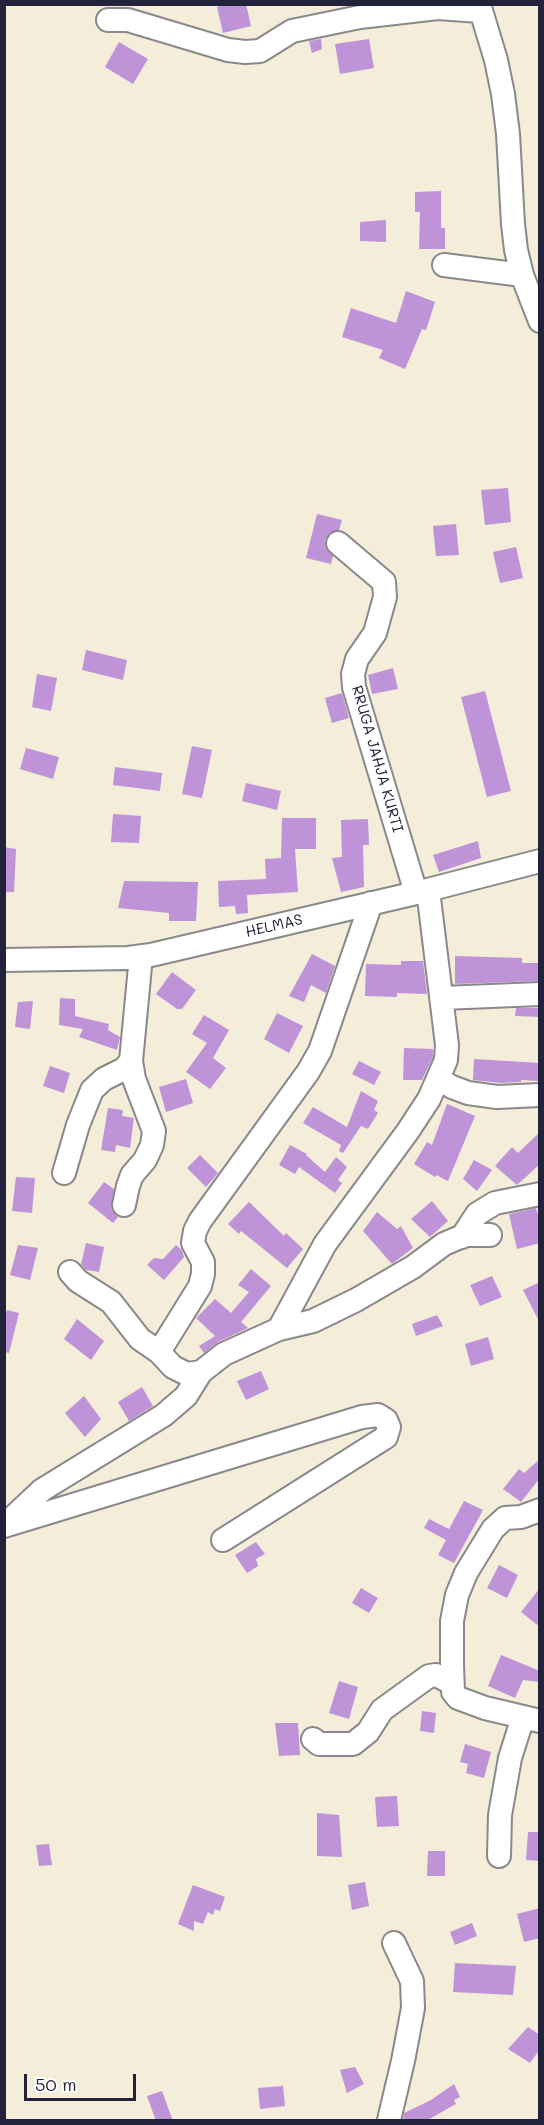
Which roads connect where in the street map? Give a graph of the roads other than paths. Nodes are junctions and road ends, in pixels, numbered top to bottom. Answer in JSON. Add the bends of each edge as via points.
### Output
{"nodes":[{"id":1,"x":479,"y":8,"type":"edge"},
{"id":2,"x":108,"y":20,"type":"dead end"},
{"id":3,"x":444,"y":265,"type":"dead end"},
{"id":4,"x":522,"y":275,"type":"junction"},
{"id":5,"x":540,"y":321,"type":"edge"},
{"id":6,"x":338,"y":543,"type":"dead end"},
{"id":7,"x":540,"y":861,"type":"edge"},
{"id":8,"x":422,"y":891,"type":"junction"},
{"id":9,"x":372,"y":903,"type":"junction"},
{"id":10,"x":141,"y":956,"type":"junction"},
{"id":11,"x":4,"y":960,"type":"edge"},
{"id":12,"x":540,"y":994,"type":"edge"},
{"id":13,"x":442,"y":998,"type":"junction"},
{"id":14,"x":131,"y":1061,"type":"junction"},
{"id":15,"x":439,"y":1079,"type":"junction"},
{"id":16,"x":540,"y":1095,"type":"edge"},
{"id":17,"x":64,"y":1173,"type":"dead end"},
{"id":18,"x":540,"y":1194,"type":"edge"},
{"id":19,"x":124,"y":1205,"type":"dead end"},
{"id":20,"x":490,"y":1235,"type":"dead end"},
{"id":21,"x":462,"y":1237,"type":"junction"},
{"id":22,"x":70,"y":1272,"type":"dead end"},
{"id":23,"x":279,"y":1329,"type":"junction"},
{"id":24,"x":159,"y":1352,"type":"junction"},
{"id":25,"x":201,"y":1372,"type":"junction"},
{"id":26,"x":540,"y":1510,"type":"edge"},
{"id":27,"x":4,"y":1526,"type":"edge"},
{"id":28,"x":223,"y":1540,"type":"dead end"},
{"id":29,"x":452,"y":1683,"type":"junction"},
{"id":30,"x":531,"y":1719,"type":"edge"},
{"id":31,"x":312,"y":1739,"type":"dead end"},
{"id":32,"x":499,"y":1856,"type":"dead end"},
{"id":33,"x":394,"y":1943,"type":"dead end"},
{"id":34,"x":388,"y":2121,"type":"edge"}],
"edges":[{"from":1,"to":2,"type":"street","via":[[438,8],[360,17],[292,31],[260,51],[245,52],[128,20]]},
{"from":1,"to":4,"type":"street","via":[[503,94],[513,224]]},
{"from":3,"to":4,"type":"street"},
{"from":4,"to":5,"type":"street"},
{"from":6,"to":8,"type":"street","name":"RRUGA JAHJA KURTI","via":[[384,582],[385,597],[375,633],[352,674]]},
{"from":7,"to":8,"type":"street","name":"HELMAS"},
{"from":8,"to":9,"type":"street","name":"HELMAS"},
{"from":8,"to":13,"type":"street"},
{"from":9,"to":10,"type":"street","name":"HELMAS"},
{"from":9,"to":24,"type":"street","via":[[320,1051],[195,1231],[193,1243],[203,1262],[200,1286]]},
{"from":10,"to":11,"type":"street","name":"HELMAS"},
{"from":10,"to":14,"type":"street"},
{"from":12,"to":13,"type":"street"},
{"from":13,"to":15,"type":"street","via":[[447,1045]]},
{"from":14,"to":17,"type":"street","via":[[124,1070],[92,1090]]},
{"from":14,"to":19,"type":"street","via":[[154,1131],[145,1160],[132,1174]]},
{"from":15,"to":16,"type":"street","via":[[468,1094]]},
{"from":15,"to":23,"type":"street","via":[[408,1131],[325,1244]]},
{"from":18,"to":21,"type":"street","via":[[495,1203],[477,1214]]},
{"from":20,"to":21,"type":"street"},
{"from":21,"to":23,"type":"street","via":[[444,1244],[356,1300],[313,1321]]},
{"from":22,"to":24,"type":"street","via":[[111,1302],[140,1339]]},
{"from":23,"to":25,"type":"street","via":[[224,1354]]},
{"from":24,"to":25,"type":"street","via":[[173,1367],[187,1374]]},
{"from":25,"to":27,"type":"street","via":[[186,1396],[164,1415],[42,1490]]},
{"from":26,"to":29,"type":"street","via":[[505,1518],[493,1528],[466,1573],[452,1621]]},
{"from":27,"to":28,"type":"street","via":[[362,1417],[378,1415],[386,1420],[386,1437]]},
{"from":29,"to":30,"type":"street","via":[[453,1692],[466,1703]]},
{"from":29,"to":31,"type":"street","via":[[429,1676],[382,1710],[368,1732],[353,1744],[319,1744]]},
{"from":30,"to":32,"type":"street","via":[[510,1758],[500,1815]]},
{"from":33,"to":34,"type":"street","via":[[412,1981],[413,2008]]}]}
